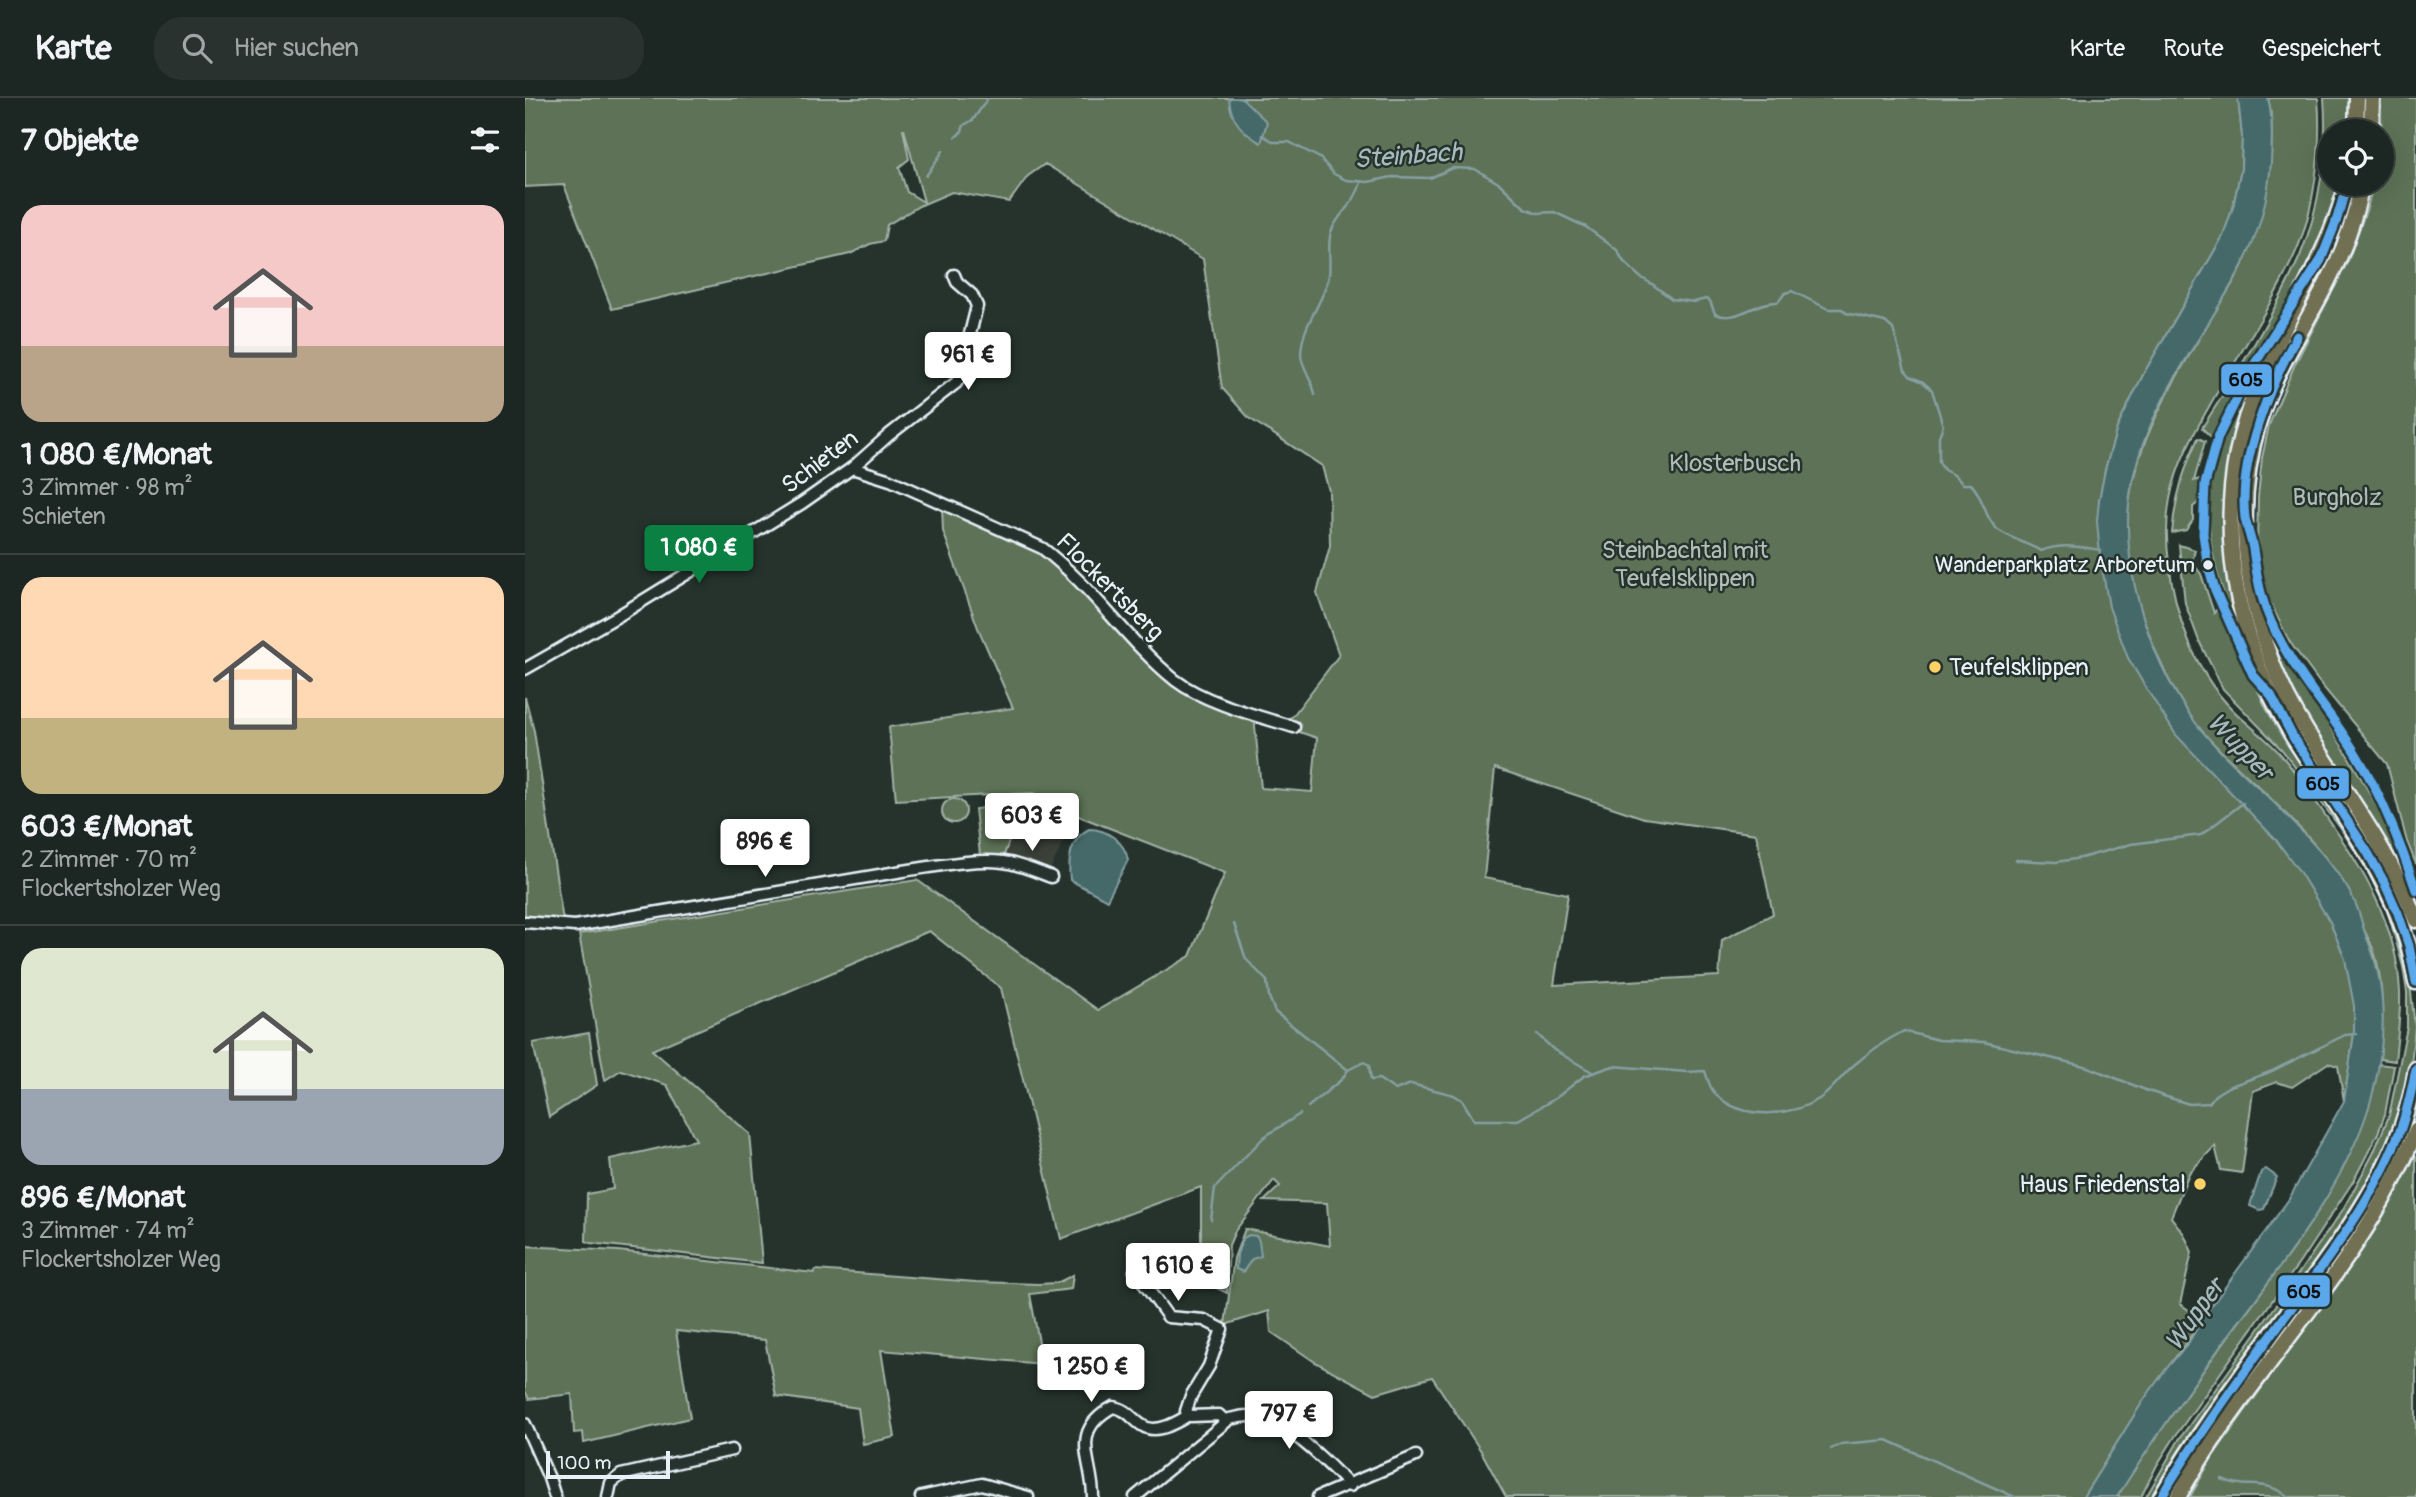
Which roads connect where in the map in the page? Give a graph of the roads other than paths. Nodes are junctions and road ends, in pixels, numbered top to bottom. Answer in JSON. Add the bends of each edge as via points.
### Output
{"nodes":[{"id":1,"x":2357,"y":98,"type":"edge"},
{"id":2,"x":2372,"y":98,"type":"edge"},
{"id":3,"x":2356,"y":119,"type":"edge"},
{"id":4,"x":2371,"y":119,"type":"edge"},
{"id":5,"x":2343,"y":196,"type":"edge"},
{"id":6,"x":2359,"y":196,"type":"edge"},
{"id":7,"x":954,"y":275,"type":"dead end"},
{"id":8,"x":852,"y":468,"type":"junction"},
{"id":9,"x":525,"y":669,"type":"edge"},
{"id":10,"x":1294,"y":727,"type":"dead end"},
{"id":11,"x":1051,"y":877,"type":"dead end"},
{"id":12,"x":2416,"y":920,"type":"edge"},
{"id":13,"x":525,"y":922,"type":"edge"},
{"id":14,"x":2416,"y":982,"type":"edge"},
{"id":15,"x":2416,"y":1069,"type":"edge"},
{"id":16,"x":2416,"y":1130,"type":"edge"},
{"id":17,"x":1135,"y":1271,"type":"dead end"},
{"id":18,"x":1188,"y":1415,"type":"junction"},
{"id":19,"x":1225,"y":1419,"type":"junction"},
{"id":20,"x":525,"y":1424,"type":"edge"},
{"id":21,"x":732,"y":1450,"type":"dead end"},
{"id":22,"x":1416,"y":1456,"type":"dead end"},
{"id":23,"x":1349,"y":1486,"type":"junction"},
{"id":24,"x":555,"y":1497,"type":"edge"},
{"id":25,"x":608,"y":1497,"type":"edge"},
{"id":26,"x":921,"y":1497,"type":"edge"},
{"id":27,"x":1028,"y":1497,"type":"edge"},
{"id":28,"x":1093,"y":1497,"type":"edge"},
{"id":29,"x":1135,"y":1497,"type":"edge"},
{"id":30,"x":1318,"y":1497,"type":"edge"},
{"id":31,"x":2161,"y":1497,"type":"edge"},
{"id":32,"x":2178,"y":1497,"type":"edge"}],
"edges":[{"from":1,"to":3,"type":"highway"},
{"from":2,"to":4,"type":"highway"},
{"from":5,"to":14,"type":"highway","via":[[2325,249],[2254,391],[2237,454],[2231,541],[2241,614],[2264,682],[2383,879],[2408,940]]},
{"from":6,"to":12,"type":"highway","via":[[2330,279],[2284,359],[2259,422],[2246,497],[2246,547],[2255,609],[2277,676],[2387,856]]},
{"from":7,"to":8,"type":"street","name":"Schieten","via":[[977,306],[966,370]]},
{"from":8,"to":9,"type":"street","name":"Schieten","via":[[752,535]]},
{"from":8,"to":10,"type":"street","name":"Flockertsberg","via":[[890,480],[1042,548],[1177,681],[1228,705]]},
{"from":11,"to":13,"type":"street","via":[[1003,862],[953,864],[575,926]]},
{"from":15,"to":31,"type":"highway","via":[[2396,1142],[2360,1210],[2192,1445]]},
{"from":16,"to":32,"type":"highway","via":[[2367,1226]]},
{"from":17,"to":18,"type":"street","via":[[1168,1317],[1204,1320],[1222,1329],[1187,1406]]},
{"from":18,"to":19,"type":"street","via":[[1215,1414]]},
{"from":18,"to":28,"type":"street","via":[[1153,1429],[1118,1408],[1103,1413],[1084,1442]]},
{"from":19,"to":23,"type":"street","via":[[1252,1416],[1270,1421],[1304,1444]]},
{"from":19,"to":29,"type":"street","via":[[1224,1426]]},
{"from":20,"to":24,"type":"street"},
{"from":21,"to":25,"type":"street","via":[[621,1475],[611,1483]]},
{"from":22,"to":23,"type":"street"},
{"from":23,"to":30,"type":"street"},
{"from":26,"to":27,"type":"street","via":[[982,1484]]}]}
